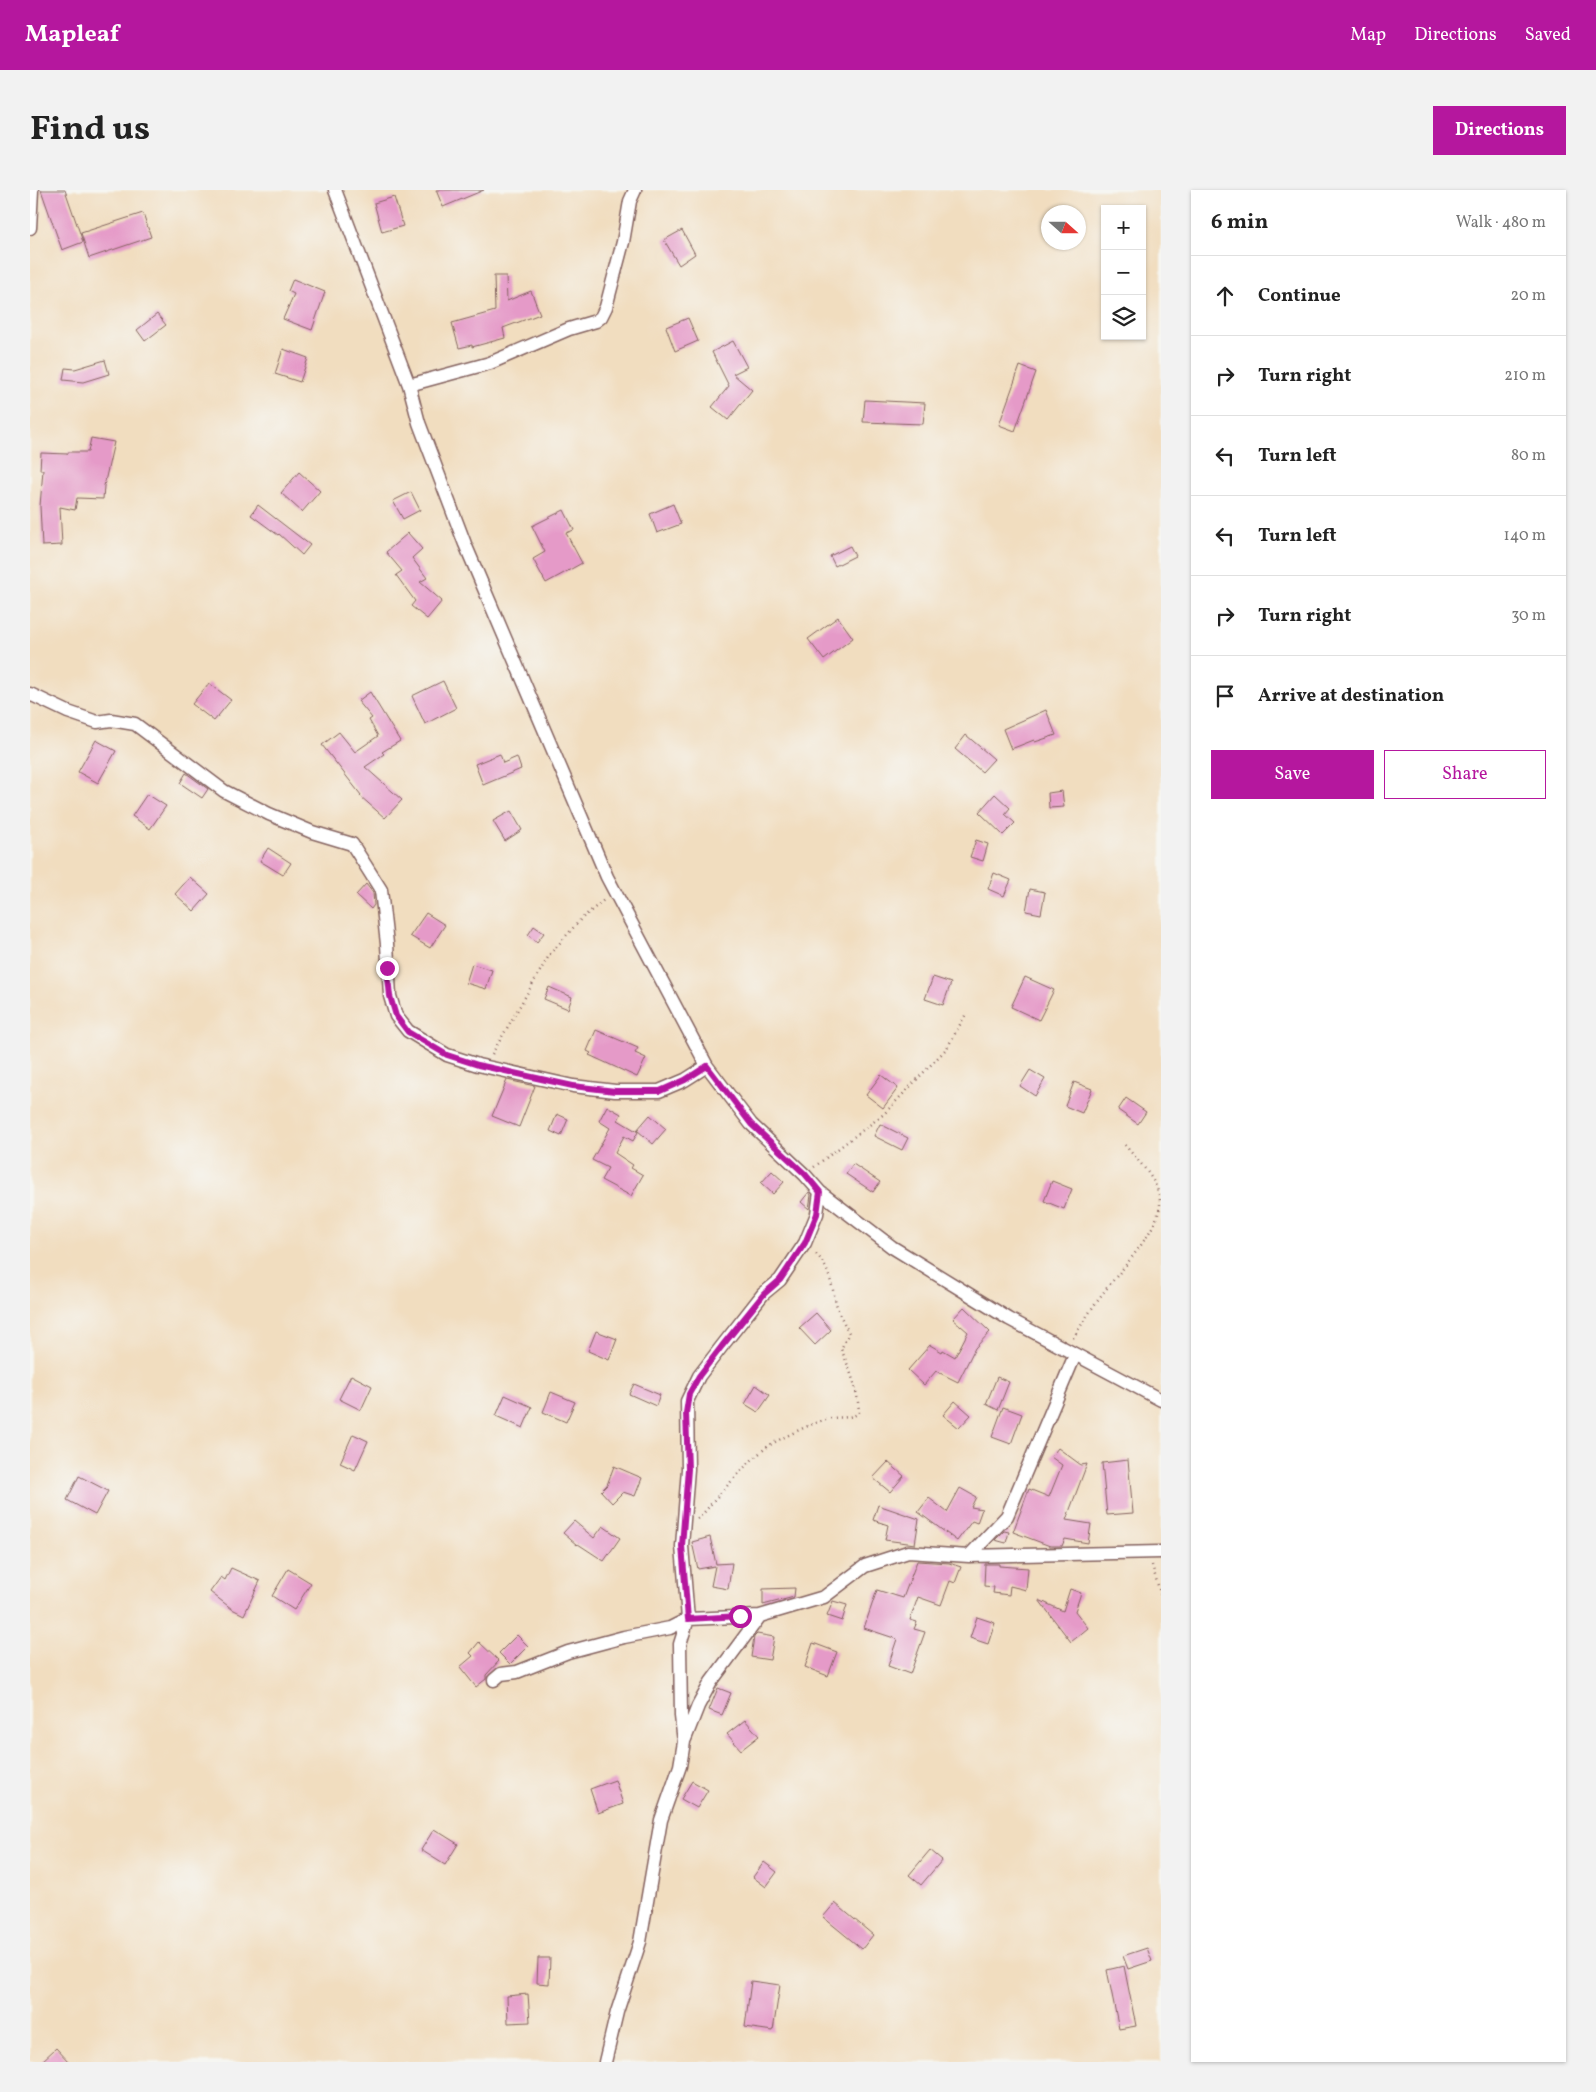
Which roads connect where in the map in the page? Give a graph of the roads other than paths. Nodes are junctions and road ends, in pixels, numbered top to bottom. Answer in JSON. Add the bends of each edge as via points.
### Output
{"nodes":[{"id":1,"x":32,"y":190,"type":"edge"},
{"id":2,"x":335,"y":190,"type":"edge"},
{"id":3,"x":635,"y":190,"type":"edge"},
{"id":4,"x":30,"y":228,"type":"edge"},
{"id":5,"x":409,"y":385,"type":"junction"},
{"id":6,"x":30,"y":694,"type":"edge"},
{"id":7,"x":707,"y":1066,"type":"junction"},
{"id":8,"x":820,"y":1192,"type":"junction"},
{"id":9,"x":1070,"y":1352,"type":"junction"},
{"id":10,"x":1161,"y":1400,"type":"edge"},
{"id":11,"x":1155,"y":1552,"type":"edge"},
{"id":12,"x":970,"y":1556,"type":"junction"},
{"id":13,"x":760,"y":1616,"type":"junction"},
{"id":14,"x":688,"y":1619,"type":"junction"},
{"id":15,"x":494,"y":1680,"type":"dead end"},
{"id":16,"x":684,"y":1742,"type":"junction"},
{"id":17,"x":605,"y":2062,"type":"edge"}],
"edges":[{"from":1,"to":4,"type":"street"},
{"from":2,"to":5,"type":"street"},
{"from":3,"to":5,"type":"street","via":[[601,318],[490,363]]},
{"from":5,"to":7,"type":"street","via":[[419,422],[465,544],[615,892]]},
{"from":6,"to":7,"type":"street","via":[[97,722],[111,720],[135,724],[224,791],[295,825],[352,844],[381,890],[390,996],[396,1016],[408,1032],[447,1055],[573,1086],[633,1091],[660,1091]]},
{"from":7,"to":8,"type":"street","via":[[751,1124]]},
{"from":8,"to":9,"type":"street","via":[[892,1247],[1009,1319]]},
{"from":8,"to":14,"type":"street","via":[[817,1214],[805,1243],[780,1280],[764,1294],[722,1346],[689,1394],[686,1413],[688,1469],[682,1528]]},
{"from":9,"to":10,"type":"street"},
{"from":9,"to":12,"type":"street","via":[[1007,1516]]},
{"from":11,"to":12,"type":"street"},
{"from":12,"to":13,"type":"street","via":[[908,1552],[865,1566],[824,1597]]},
{"from":13,"to":14,"type":"street"},
{"from":13,"to":16,"type":"street","via":[[711,1682]]},
{"from":14,"to":15,"type":"street","via":[[670,1628],[568,1652],[517,1672],[501,1674]]},
{"from":14,"to":16,"type":"street","via":[[680,1644]]},
{"from":16,"to":17,"type":"street","via":[[680,1766],[661,1820],[640,1942]]}]}
